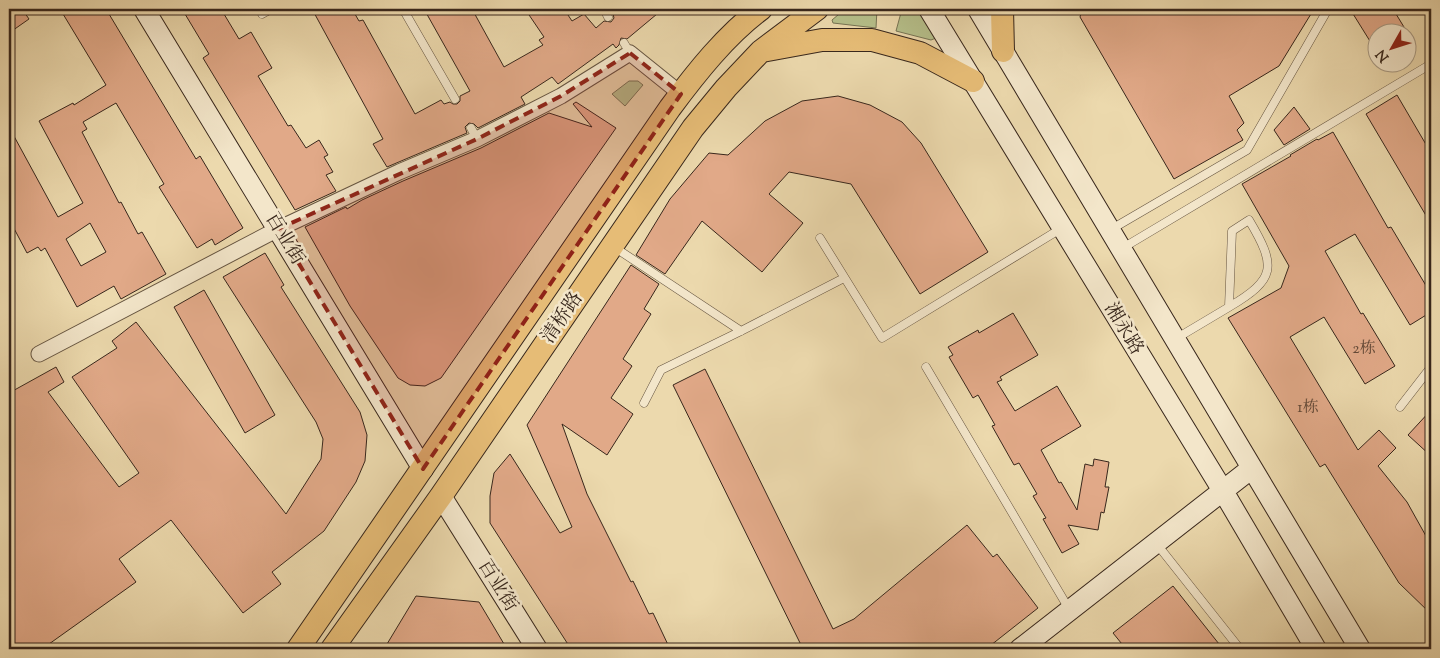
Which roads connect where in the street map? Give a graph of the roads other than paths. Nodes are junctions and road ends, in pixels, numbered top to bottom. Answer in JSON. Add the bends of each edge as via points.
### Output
{"nodes":[{"id":1,"x":144,"y":9,"type":"edge"},
{"id":2,"x":271,"y":9,"type":"edge"},
{"id":3,"x":403,"y":9,"type":"edge"},
{"id":4,"x":604,"y":9,"type":"edge"},
{"id":5,"x":816,"y":9,"type":"edge"},
{"id":6,"x":929,"y":9,"type":"edge"},
{"id":7,"x":978,"y":9,"type":"edge"},
{"id":8,"x":1002,"y":9,"type":"edge"},
{"id":9,"x":1328,"y":9,"type":"edge"},
{"id":10,"x":756,"y":11,"type":"edge"},
{"id":11,"x":262,"y":14,"type":"dead end"},
{"id":12,"x":608,"y":16,"type":"dead end"},
{"id":13,"x":767,"y":46,"type":"junction"},
{"id":14,"x":1003,"y":51,"type":"junction"},
{"id":15,"x":1431,"y":64,"type":"edge"},
{"id":16,"x":973,"y":81,"type":"junction"},
{"id":17,"x":681,"y":94,"type":"junction"},
{"id":18,"x":455,"y":99,"type":"dead end"},
{"id":19,"x":1062,"y":228,"type":"junction"},
{"id":20,"x":278,"y":229,"type":"junction"},
{"id":21,"x":1110,"y":230,"type":"junction"},
{"id":22,"x":820,"y":238,"type":"dead end"},
{"id":23,"x":612,"y":246,"type":"junction"},
{"id":24,"x":1121,"y":249,"type":"junction"},
{"id":25,"x":844,"y":278,"type":"junction"},
{"id":26,"x":1228,"y":307,"type":"junction"},
{"id":27,"x":742,"y":331,"type":"junction"},
{"id":28,"x":1175,"y":339,"type":"junction"},
{"id":29,"x":39,"y":354,"type":"dead end"},
{"id":30,"x":1431,"y":366,"type":"edge"},
{"id":31,"x":926,"y":367,"type":"dead end"},
{"id":32,"x":644,"y":403,"type":"dead end"},
{"id":33,"x":1400,"y":407,"type":"dead end"},
{"id":34,"x":1252,"y":468,"type":"junction"},
{"id":35,"x":423,"y":469,"type":"junction"},
{"id":36,"x":1223,"y":491,"type":"junction"},
{"id":37,"x":441,"y":496,"type":"junction"},
{"id":38,"x":1156,"y":544,"type":"junction"},
{"id":39,"x":1070,"y":610,"type":"junction"},
{"id":40,"x":1026,"y":648,"type":"edge"},
{"id":41,"x":298,"y":649,"type":"edge"},
{"id":42,"x":332,"y":649,"type":"edge"},
{"id":43,"x":537,"y":649,"type":"edge"},
{"id":44,"x":1240,"y":649,"type":"edge"},
{"id":45,"x":1316,"y":649,"type":"edge"},
{"id":46,"x":1360,"y":649,"type":"edge"}],
"edges":[{"from":1,"to":20,"type":"main road","name":"百业街"},
{"from":2,"to":11,"type":"lane"},
{"from":3,"to":18,"type":"lane"},
{"from":4,"to":12,"type":"lane"},
{"from":5,"to":13,"type":"main road","name":"清桥路"},
{"from":6,"to":16,"type":"main road","name":"湘永路"},
{"from":7,"to":14,"type":"main road","name":"湘永路"},
{"from":8,"to":14,"type":"main road"},
{"from":9,"to":21,"type":"lane","via":[[1247,150]]},
{"from":10,"to":13,"type":"main road"},
{"from":10,"to":17,"type":"main road","name":"清桥路"},
{"from":13,"to":16,"type":"main road","via":[[822,40],[872,40],[920,53]]},
{"from":13,"to":23,"type":"main road","name":"清桥路","via":[[693,128]]},
{"from":14,"to":21,"type":"main road","name":"湘永路"},
{"from":15,"to":24,"type":"lane"},
{"from":16,"to":19,"type":"main road","name":"湘永路"},
{"from":17,"to":20,"type":"street","via":[[627,48],[561,96],[474,133]]},
{"from":17,"to":35,"type":"main road","name":"清桥路"},
{"from":19,"to":25,"type":"lane","via":[[882,338]]},
{"from":19,"to":36,"type":"main road","name":"湘永路"},
{"from":20,"to":29,"type":"street"},
{"from":20,"to":35,"type":"main road","name":"百业街"},
{"from":21,"to":24,"type":"main road","name":"湘永路"},
{"from":22,"to":25,"type":"lane"},
{"from":23,"to":27,"type":"lane"},
{"from":23,"to":37,"type":"main road","name":"清桥路"},
{"from":24,"to":28,"type":"main road","name":"湘永路"},
{"from":25,"to":27,"type":"lane"},
{"from":26,"to":26,"type":"lane","via":[[1232,231],[1249,220],[1268,257],[1266,273],[1262,283],[1249,295]]},
{"from":26,"to":28,"type":"lane"},
{"from":27,"to":32,"type":"lane","via":[[661,370]]},
{"from":28,"to":34,"type":"main road","name":"湘永路"},
{"from":30,"to":33,"type":"lane"},
{"from":31,"to":39,"type":"lane"},
{"from":34,"to":36,"type":"main road"},
{"from":34,"to":46,"type":"main road","name":"湘永路"},
{"from":35,"to":41,"type":"main road","name":"清桥路"},
{"from":36,"to":38,"type":"main road"},
{"from":36,"to":45,"type":"main road","name":"湘永路"},
{"from":37,"to":42,"type":"main road","name":"清桥路"},
{"from":37,"to":43,"type":"main road","name":"百业街"},
{"from":38,"to":39,"type":"main road"},
{"from":38,"to":44,"type":"lane"},
{"from":39,"to":40,"type":"main road"}]}
